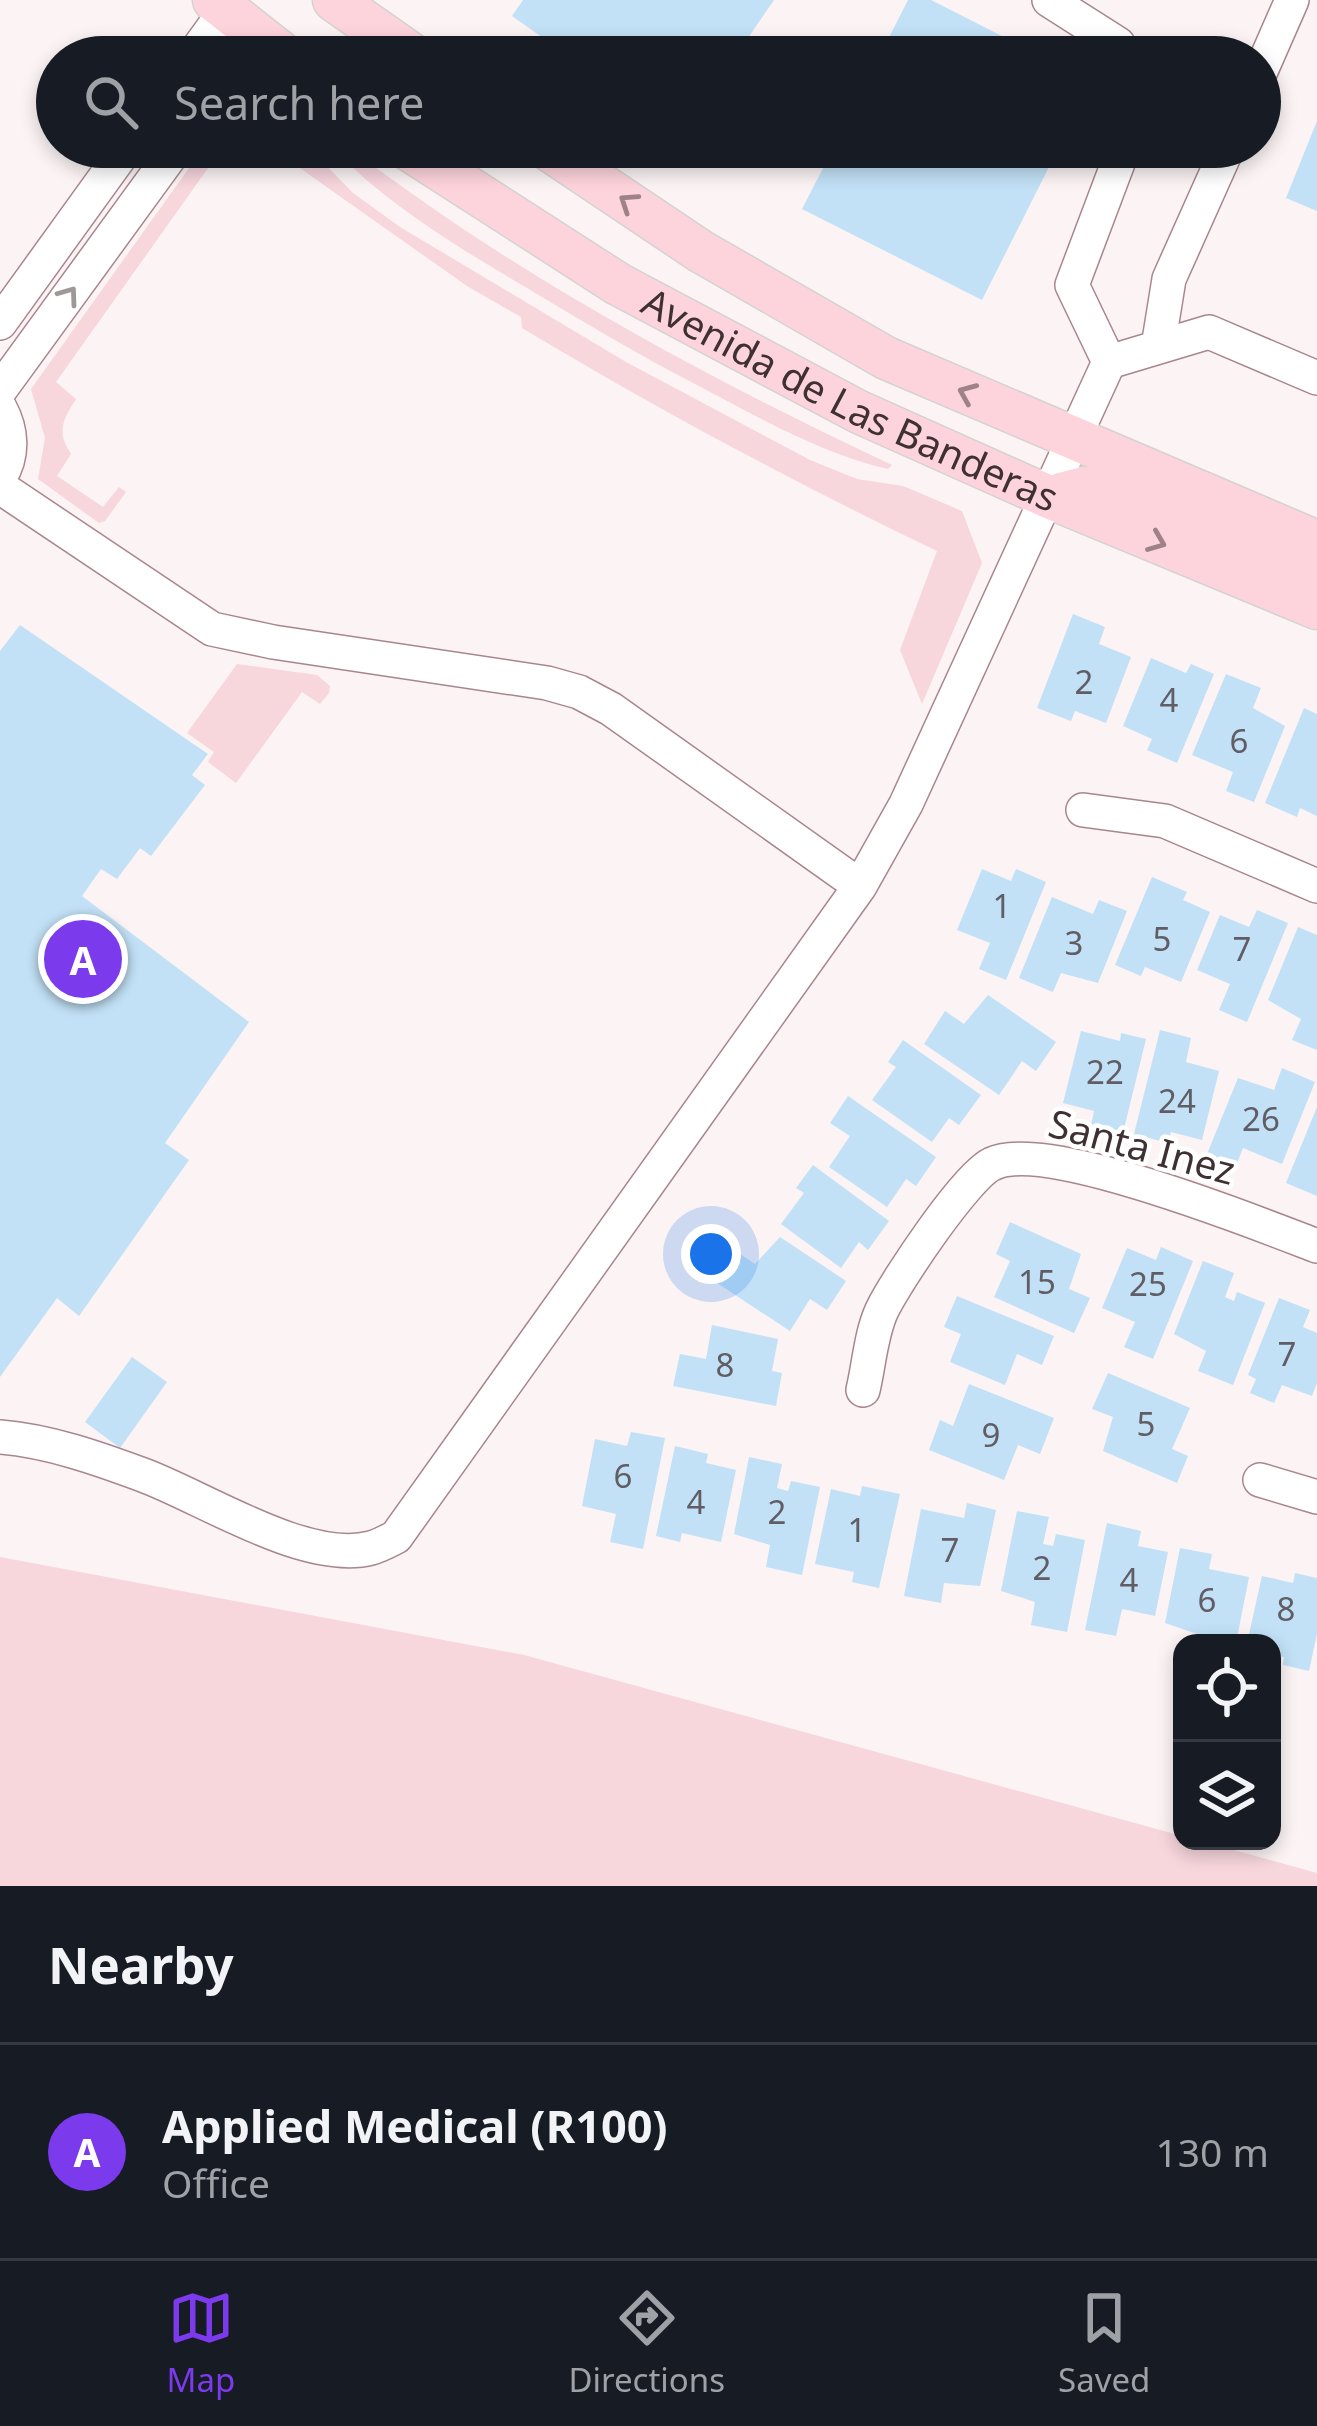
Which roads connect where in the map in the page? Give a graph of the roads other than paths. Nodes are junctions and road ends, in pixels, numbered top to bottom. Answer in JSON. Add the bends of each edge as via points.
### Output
{"nodes":[{"id":1,"x":1049,"y":0,"type":"edge"},
{"id":2,"x":1292,"y":0,"type":"edge"},
{"id":3,"x":349,"y":4,"type":"edge"},
{"id":4,"x":389,"y":36,"type":"edge"},
{"id":5,"x":1105,"y":36,"type":"edge"},
{"id":6,"x":1276,"y":36,"type":"edge"},
{"id":7,"x":112,"y":168,"type":"edge"},
{"id":8,"x":162,"y":168,"type":"edge"},
{"id":9,"x":437,"y":168,"type":"edge"},
{"id":10,"x":576,"y":168,"type":"edge"},
{"id":11,"x":1116,"y":168,"type":"edge"},
{"id":12,"x":1219,"y":168,"type":"edge"},
{"id":13,"x":618,"y":284,"type":"junction"},
{"id":14,"x":0,"y":323,"type":"edge"},
{"id":15,"x":1157,"y":347,"type":"junction"},
{"id":16,"x":1108,"y":362,"type":"junction"},
{"id":17,"x":1317,"y":378,"type":"edge"},
{"id":18,"x":0,"y":389,"type":"edge"},
{"id":19,"x":0,"y":408,"type":"edge"},
{"id":20,"x":1074,"y":440,"type":"junction"},
{"id":21,"x":0,"y":477,"type":"edge"},
{"id":22,"x":0,"y":488,"type":"edge"},
{"id":23,"x":1049,"y":497,"type":"junction"},
{"id":24,"x":1317,"y":542,"type":"edge"},
{"id":25,"x":1317,"y":573,"type":"edge"},
{"id":26,"x":1317,"y":608,"type":"edge"},
{"id":27,"x":1083,"y":810,"type":"dead end"},
{"id":28,"x":860,"y":886,"type":"junction"},
{"id":29,"x":1317,"y":886,"type":"edge"},
{"id":30,"x":1317,"y":1246,"type":"edge"},
{"id":31,"x":863,"y":1390,"type":"dead end"},
{"id":32,"x":0,"y":1437,"type":"edge"},
{"id":33,"x":1260,"y":1480,"type":"dead end"},
{"id":34,"x":1317,"y":1497,"type":"edge"}],
"edges":[{"from":1,"to":5,"type":"street"},
{"from":2,"to":6,"type":"street"},
{"from":3,"to":4,"type":"main road"},
{"from":7,"to":14,"type":"street"},
{"from":18,"to":8,"type":"street","one_way":true},
{"from":9,"to":13,"type":"main road","name":"Avenida de Las Banderas"},
{"from":20,"to":10,"type":"main road","name":"Avenida de Las Banderas","one_way":true,"via":[[886,358],[700,251]]},
{"from":11,"to":16,"type":"street","via":[[1072,285]]},
{"from":12,"to":15,"type":"street","via":[[1169,279]]},
{"from":13,"to":20,"type":"main road","via":[[666,291],[964,437],[1006,450]]},
{"from":13,"to":23,"type":"main road","name":"Avenida de Las Banderas","via":[[860,412]]},
{"from":15,"to":16,"type":"street"},
{"from":15,"to":17,"type":"street","via":[[1209,332]]},
{"from":16,"to":20,"type":"street"},
{"from":19,"to":21,"type":"street","via":[[10,450]]},
{"from":20,"to":23,"type":"street"},
{"from":20,"to":24,"type":"main road","name":"Avenida de Las Banderas"},
{"from":22,"to":28,"type":"street","via":[[212,629],[579,692]]},
{"from":23,"to":25,"type":"main road","via":[[1084,488],[1120,493]]},
{"from":23,"to":26,"type":"main road","name":"Avenida de Las Banderas","one_way":true},
{"from":23,"to":28,"type":"street"},
{"from":27,"to":29,"type":"street","via":[[1165,821]]},
{"from":28,"to":32,"type":"street","via":[[396,1537],[369,1549],[332,1549],[275,1534],[146,1476],[37,1440]]},
{"from":30,"to":31,"type":"street","name":"Santa Inez","via":[[1064,1163],[993,1163],[968,1182],[881,1311]]},
{"from":33,"to":34,"type":"street"}]}
